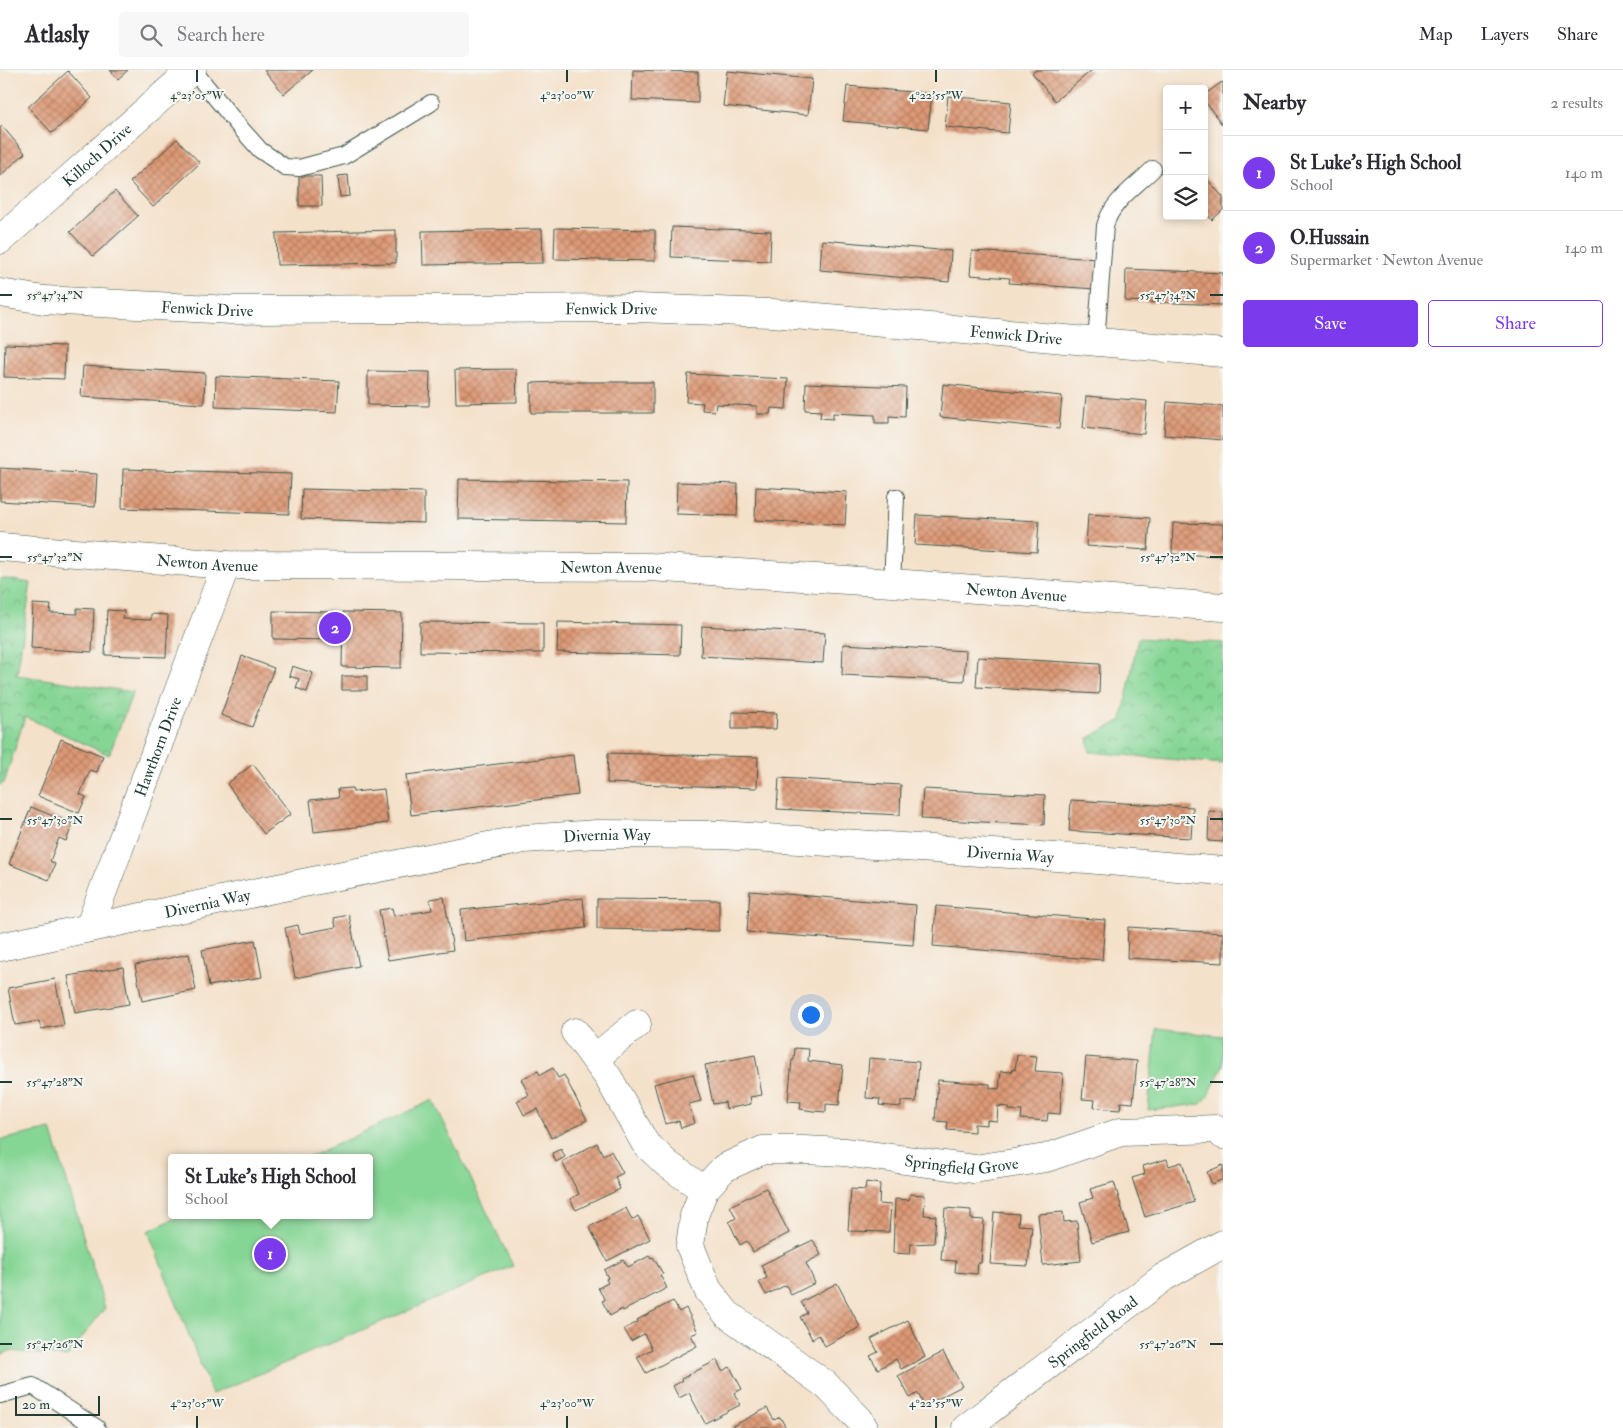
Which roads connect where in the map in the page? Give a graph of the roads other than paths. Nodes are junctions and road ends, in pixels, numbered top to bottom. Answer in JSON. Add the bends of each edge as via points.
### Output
{"nodes":[{"id":1,"x":193,"y":70,"type":"edge"},
{"id":2,"x":431,"y":103,"type":"dead end"},
{"id":3,"x":1153,"y":169,"type":"dead end"},
{"id":4,"x":0,"y":240,"type":"edge"},
{"id":5,"x":0,"y":293,"type":"edge"},
{"id":6,"x":1096,"y":342,"type":"junction"},
{"id":7,"x":1223,"y":353,"type":"edge"},
{"id":8,"x":896,"y":497,"type":"dead end"},
{"id":9,"x":0,"y":547,"type":"edge"},
{"id":10,"x":226,"y":565,"type":"junction"},
{"id":11,"x":892,"y":583,"type":"junction"},
{"id":12,"x":1223,"y":607,"type":"edge"},
{"id":13,"x":1223,"y":871,"type":"edge"},
{"id":14,"x":89,"y":928,"type":"junction"},
{"id":15,"x":0,"y":947,"type":"edge"},
{"id":16,"x":637,"y":1024,"type":"dead end"},
{"id":17,"x":575,"y":1032,"type":"dead end"},
{"id":18,"x":595,"y":1058,"type":"junction"},
{"id":19,"x":1221,"y":1127,"type":"edge"},
{"id":20,"x":704,"y":1190,"type":"junction"},
{"id":21,"x":1223,"y":1244,"type":"edge"},
{"id":22,"x":0,"y":1395,"type":"edge"},
{"id":23,"x":97,"y":1428,"type":"edge"},
{"id":24,"x":864,"y":1428,"type":"edge"},
{"id":25,"x":966,"y":1428,"type":"edge"}],
"edges":[{"from":1,"to":2,"type":"lane","via":[[260,150],[285,168],[299,168],[344,156]]},
{"from":1,"to":4,"type":"street","name":"Killoch Drive"},
{"from":3,"to":6,"type":"lane","via":[[1108,215]]},
{"from":5,"to":6,"type":"street","name":"Fenwick Drive","via":[[44,300],[231,310],[638,308],[772,313]]},
{"from":6,"to":7,"type":"street","name":"Fenwick Drive"},
{"from":8,"to":11,"type":"lane"},
{"from":9,"to":10,"type":"street","name":"Newton Avenue"},
{"from":10,"to":11,"type":"street","name":"Newton Avenue","via":[[649,567]]},
{"from":10,"to":14,"type":"street","name":"Hawthorn Drive"},
{"from":11,"to":12,"type":"street","name":"Newton Avenue"},
{"from":13,"to":14,"type":"street","name":"Divernia Way","via":[[722,835],[597,834],[524,839]]},
{"from":14,"to":15,"type":"street","name":"Divernia Way"},
{"from":16,"to":18,"type":"street"},
{"from":17,"to":18,"type":"street"},
{"from":18,"to":20,"type":"street","via":[[646,1143],[666,1164]]},
{"from":19,"to":20,"type":"street","name":"Springfield Grove","via":[[1121,1132],[1046,1158],[974,1169],[845,1152],[762,1150],[724,1168]]},
{"from":20,"to":24,"type":"street","name":"Springfield Grove","via":[[694,1216],[690,1246],[708,1290],[727,1314],[826,1384]]},
{"from":21,"to":25,"type":"street","name":"Springfield Road","via":[[1164,1277]]},
{"from":22,"to":23,"type":"lane","via":[[33,1386]]}]}
